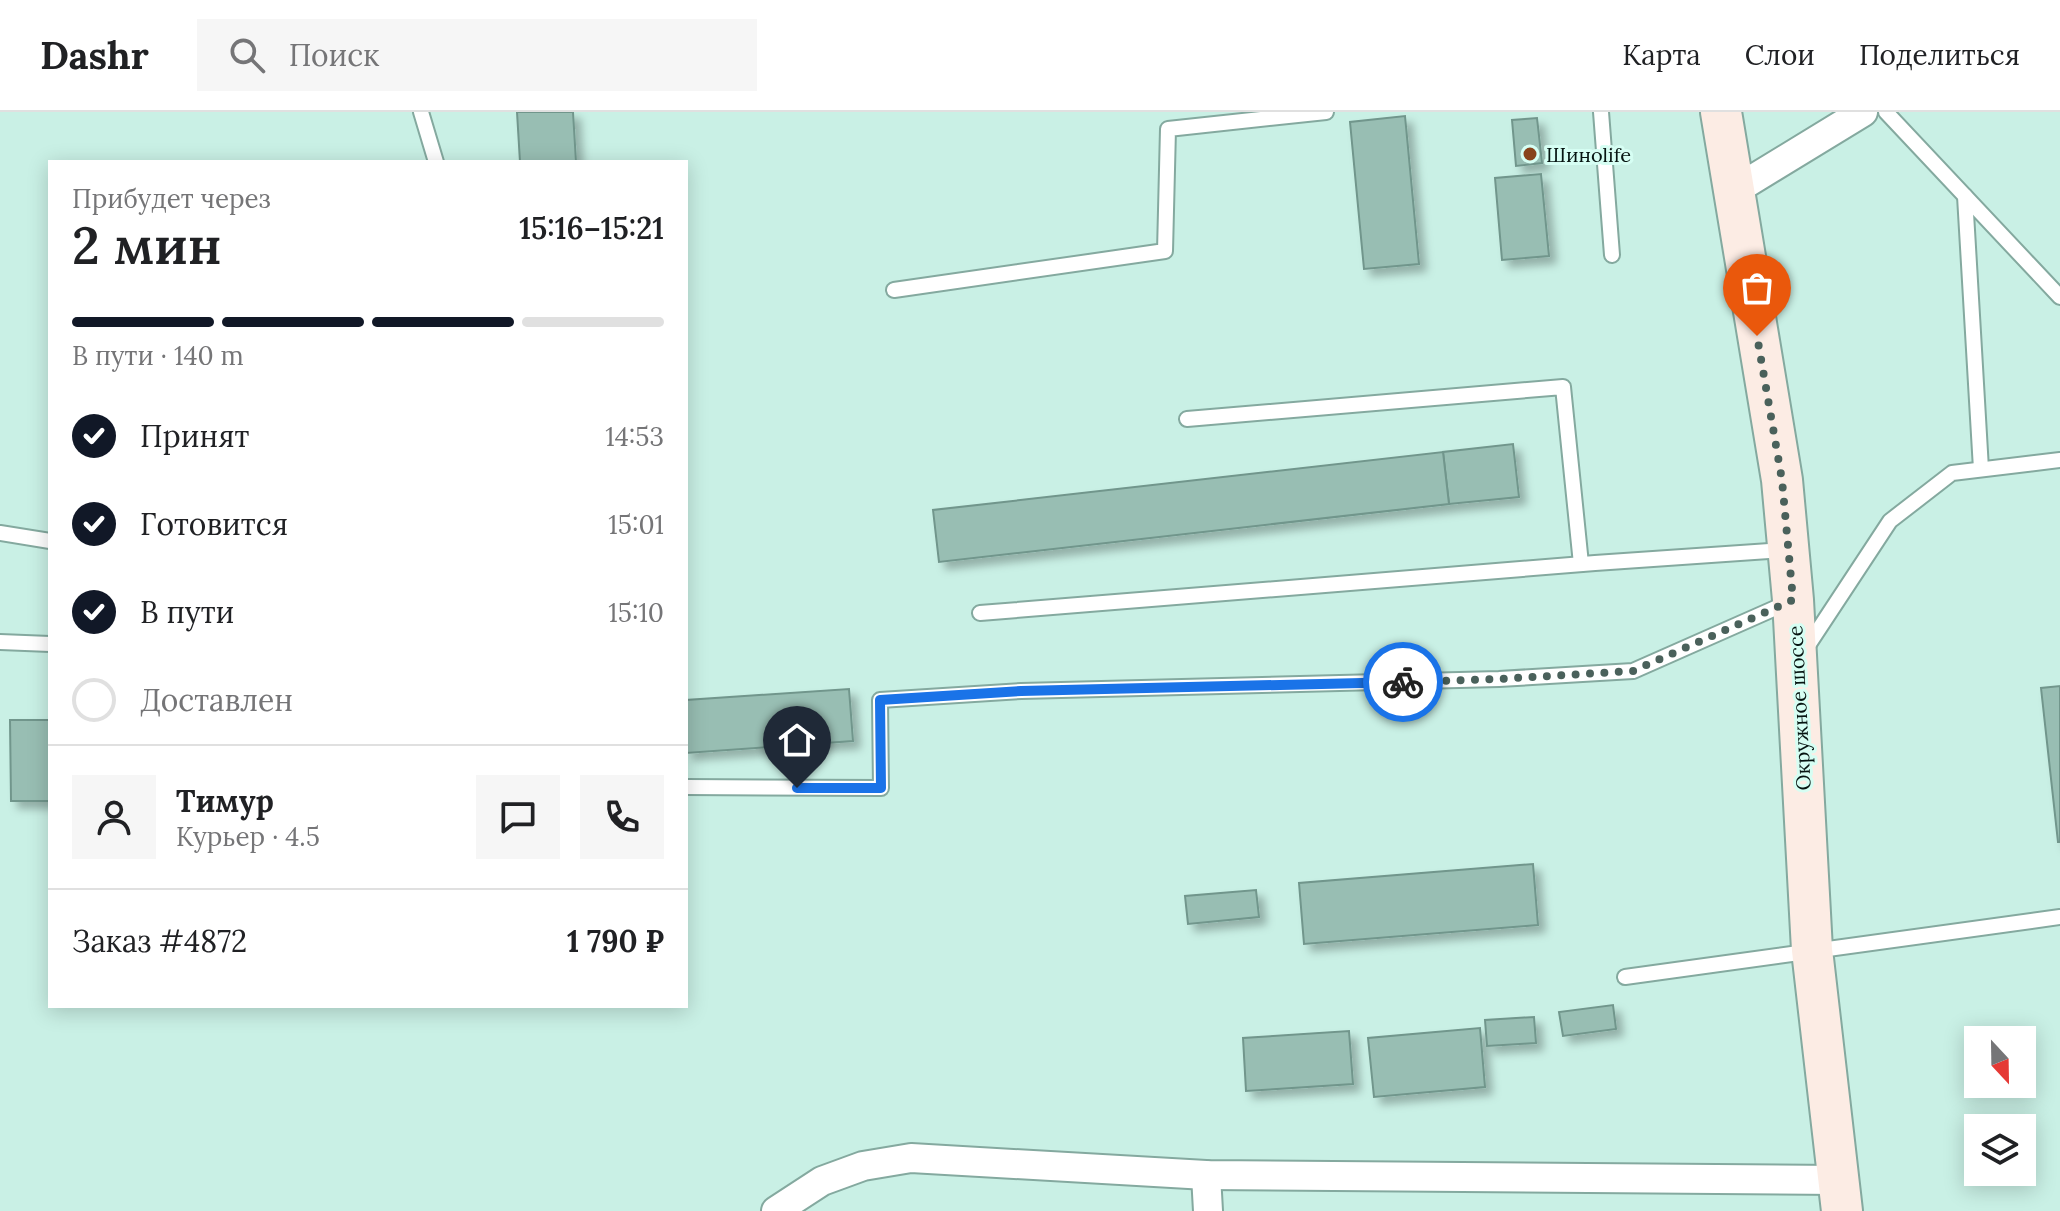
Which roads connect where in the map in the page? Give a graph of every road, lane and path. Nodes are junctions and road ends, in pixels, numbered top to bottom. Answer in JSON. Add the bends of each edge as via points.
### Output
{"nodes":[{"id":1,"x":421,"y":112,"type":"edge"},
{"id":2,"x":1326,"y":112,"type":"edge"},
{"id":3,"x":1601,"y":112,"type":"edge"},
{"id":4,"x":1721,"y":112,"type":"edge"},
{"id":5,"x":1863,"y":112,"type":"edge"},
{"id":6,"x":1886,"y":112,"type":"edge"},
{"id":7,"x":435,"y":160,"type":"edge"},
{"id":8,"x":1732,"y":192,"type":"junction"},
{"id":9,"x":1965,"y":196,"type":"junction"},
{"id":10,"x":1612,"y":255,"type":"dead end"},
{"id":11,"x":894,"y":290,"type":"dead end"},
{"id":12,"x":2060,"y":297,"type":"edge"},
{"id":13,"x":1187,"y":419,"type":"dead end"},
{"id":14,"x":2060,"y":460,"type":"edge"},
{"id":15,"x":1981,"y":469,"type":"junction"},
{"id":16,"x":0,"y":533,"type":"edge"},
{"id":17,"x":48,"y":541,"type":"edge"},
{"id":18,"x":1789,"y":550,"type":"junction"},
{"id":19,"x":1581,"y":564,"type":"junction"},
{"id":20,"x":1793,"y":600,"type":"junction"},
{"id":21,"x":980,"y":613,"type":"dead end"},
{"id":22,"x":0,"y":642,"type":"edge"},
{"id":23,"x":48,"y":644,"type":"edge"},
{"id":24,"x":1796,"y":663,"type":"junction"},
{"id":25,"x":688,"y":787,"type":"edge"},
{"id":26,"x":2060,"y":917,"type":"edge"},
{"id":27,"x":1812,"y":950,"type":"junction"},
{"id":28,"x":1625,"y":977,"type":"dead end"},
{"id":29,"x":1206,"y":1175,"type":"junction"},
{"id":30,"x":1841,"y":1196,"type":"edge"},
{"id":31,"x":776,"y":1211,"type":"edge"},
{"id":32,"x":1208,"y":1211,"type":"edge"}],
"edges":[{"from":1,"to":7,"type":"lane"},
{"from":2,"to":11,"type":"lane","via":[[1168,129],[1165,251]]},
{"from":3,"to":10,"type":"lane"},
{"from":4,"to":8,"type":"street","name":"Окружное шоссе"},
{"from":5,"to":8,"type":"street"},
{"from":6,"to":9,"type":"lane"},
{"from":8,"to":18,"type":"street","name":"Окружное шоссе","via":[[1782,480]]},
{"from":9,"to":12,"type":"lane"},
{"from":9,"to":15,"type":"lane"},
{"from":13,"to":19,"type":"lane","via":[[1563,387]]},
{"from":14,"to":15,"type":"lane"},
{"from":15,"to":24,"type":"lane","via":[[1952,473],[1890,521]]},
{"from":16,"to":17,"type":"lane"},
{"from":18,"to":19,"type":"lane"},
{"from":18,"to":20,"type":"street","name":"Окружное шоссе"},
{"from":19,"to":21,"type":"lane"},
{"from":20,"to":24,"type":"street","name":"Окружное шоссе"},
{"from":20,"to":25,"type":"lane","via":[[1633,671],[880,700],[881,788]]},
{"from":22,"to":23,"type":"lane"},
{"from":24,"to":27,"type":"street","name":"Окружное шоссе"},
{"from":26,"to":27,"type":"lane"},
{"from":27,"to":28,"type":"lane"},
{"from":27,"to":30,"type":"street","name":"Окружное шоссе"},
{"from":29,"to":30,"type":"street"},
{"from":29,"to":31,"type":"street","via":[[911,1158],[863,1166],[822,1181]]},
{"from":29,"to":32,"type":"street"}]}
